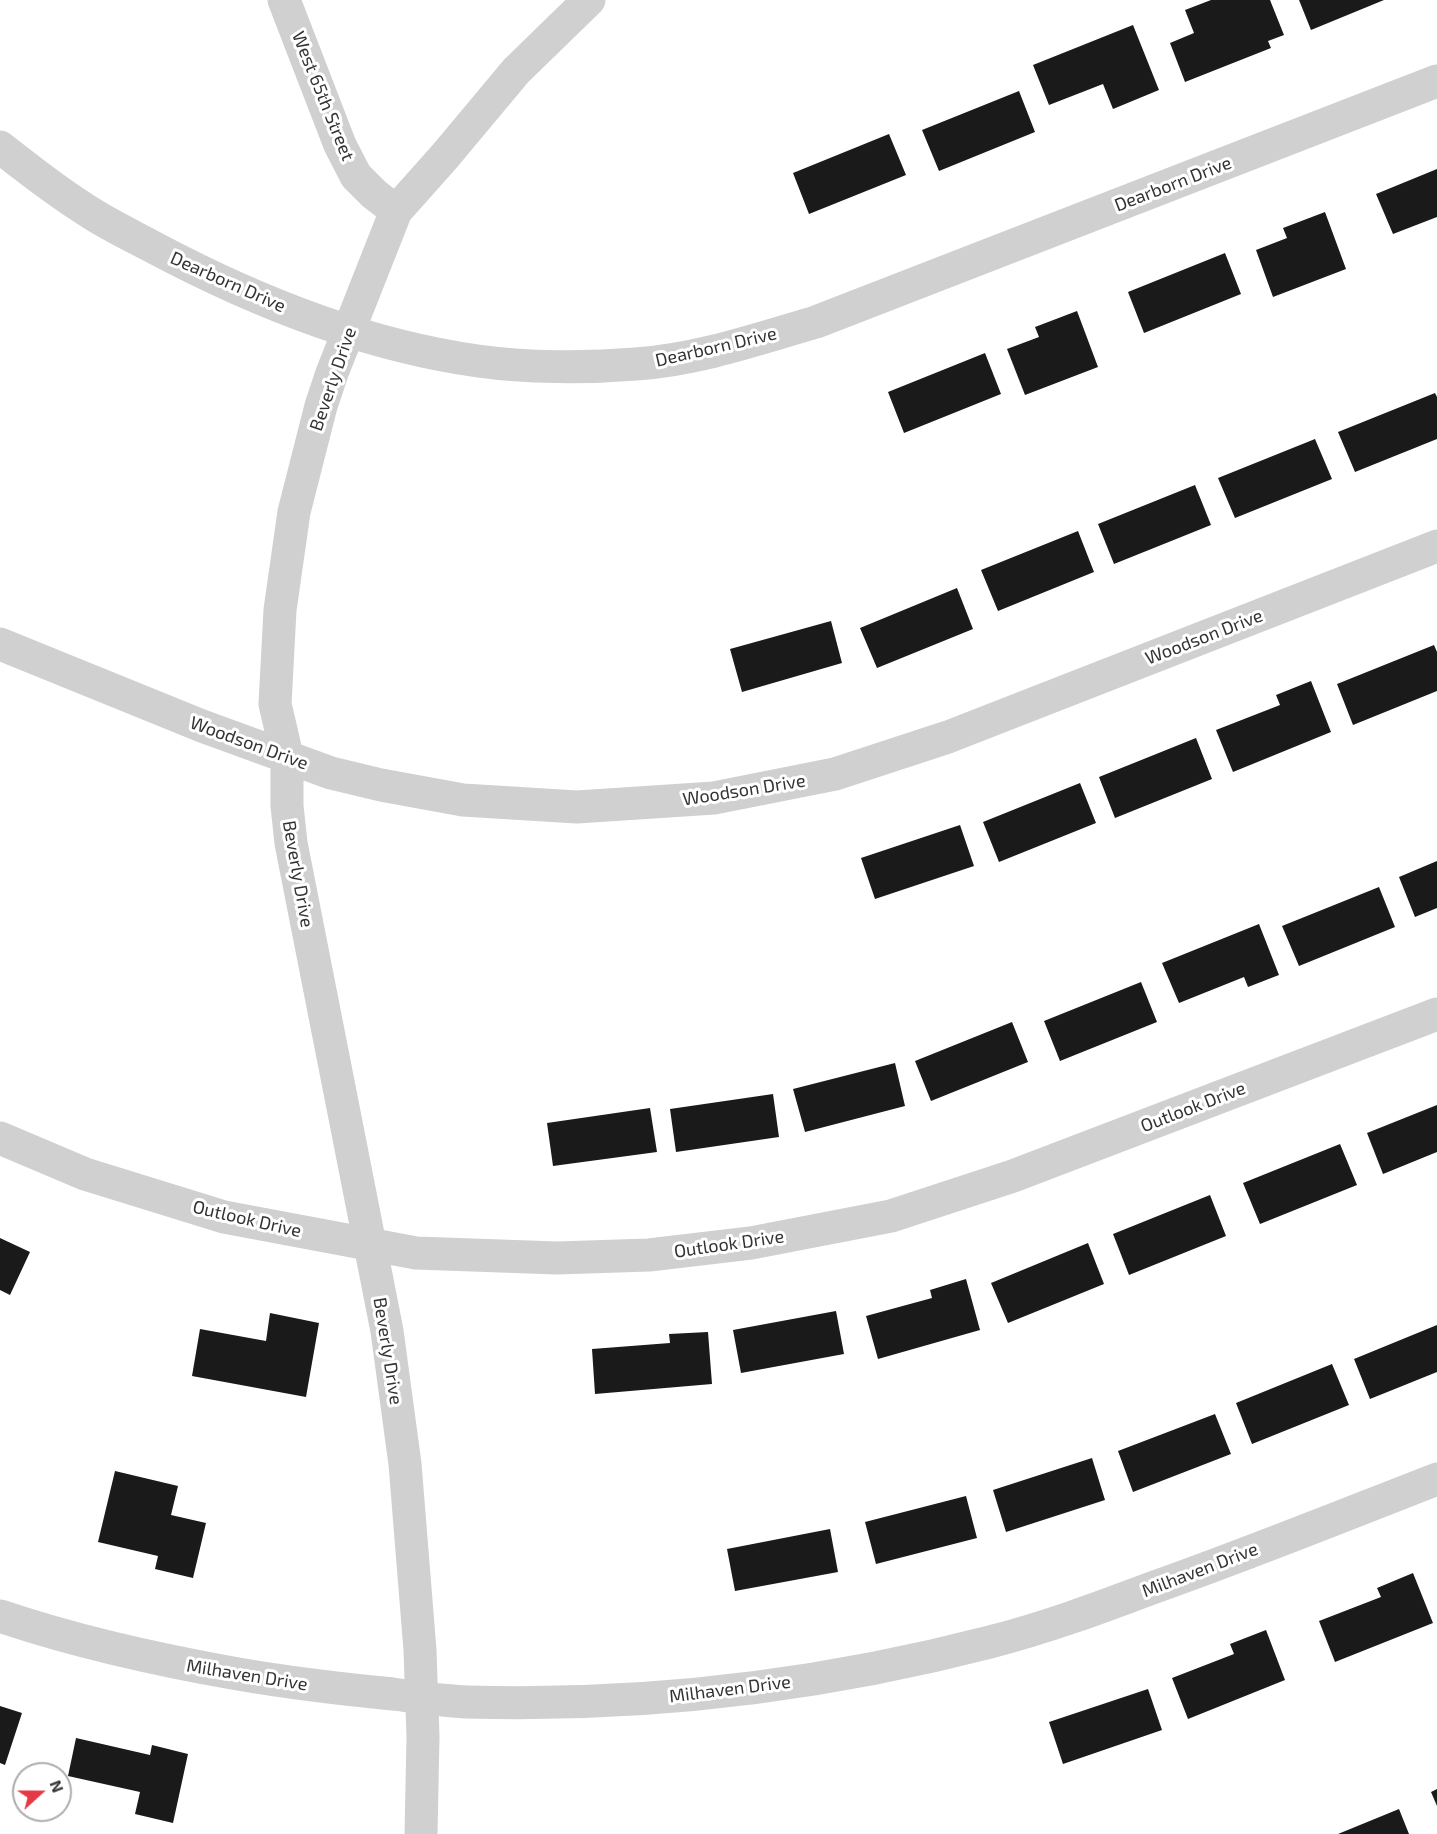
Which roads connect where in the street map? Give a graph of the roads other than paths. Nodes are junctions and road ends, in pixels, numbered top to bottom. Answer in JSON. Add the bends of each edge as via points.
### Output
{"nodes":[{"id":1,"x":284,"y":0,"type":"edge"},
{"id":2,"x":590,"y":0,"type":"edge"},
{"id":3,"x":1437,"y":81,"type":"edge"},
{"id":4,"x":0,"y":147,"type":"edge"},
{"id":5,"x":396,"y":211,"type":"junction"},
{"id":6,"x":349,"y":330,"type":"junction"},
{"id":7,"x":1437,"y":546,"type":"edge"},
{"id":8,"x":0,"y":644,"type":"edge"},
{"id":9,"x":287,"y":756,"type":"junction"},
{"id":10,"x":1437,"y":1014,"type":"edge"},
{"id":11,"x":0,"y":1138,"type":"edge"},
{"id":12,"x":370,"y":1245,"type":"junction"},
{"id":13,"x":1437,"y":1479,"type":"edge"},
{"id":14,"x":0,"y":1616,"type":"edge"},
{"id":15,"x":421,"y":1697,"type":"junction"},
{"id":16,"x":421,"y":1834,"type":"edge"}],
"edges":[{"from":1,"to":5,"type":"street","name":"West 65th Street","via":[[340,145],[356,176]]},
{"from":2,"to":5,"type":"street","name":"Beverly Drive","via":[[516,71]]},
{"from":3,"to":6,"type":"street","name":"Dearborn Drive","via":[[816,322],[728,348],[637,364],[531,366],[478,362],[394,345]]},
{"from":4,"to":6,"type":"street","name":"Dearborn Drive","via":[[99,218],[203,274],[303,316]]},
{"from":5,"to":6,"type":"street","name":"Beverly Drive"},
{"from":6,"to":9,"type":"street","name":"Beverly Drive","via":[[321,406],[294,512],[280,610],[275,704]]},
{"from":7,"to":9,"type":"street","name":"Woodson Drive","via":[[948,737],[835,774],[714,798],[577,807],[463,800],[331,772]]},
{"from":8,"to":9,"type":"street","name":"Woodson Drive"},
{"from":9,"to":12,"type":"street","name":"Beverly Drive","via":[[286,806],[291,843]]},
{"from":10,"to":12,"type":"street","name":"Outlook Drive","via":[[1013,1176],[891,1216],[751,1243],[649,1255],[557,1258],[416,1253]]},
{"from":11,"to":12,"type":"street","name":"Outlook Drive","via":[[85,1174],[224,1217]]},
{"from":12,"to":15,"type":"street","name":"Beverly Drive","via":[[387,1331],[405,1464]]},
{"from":13,"to":15,"type":"street","name":"Milhaven Drive","via":[[1083,1614],[992,1642],[870,1670],[676,1696],[565,1702],[464,1702]]},
{"from":14,"to":15,"type":"street","name":"Milhaven Drive","via":[[175,1663],[288,1683]]},
{"from":15,"to":16,"type":"street","name":"Beverly Drive"}]}
